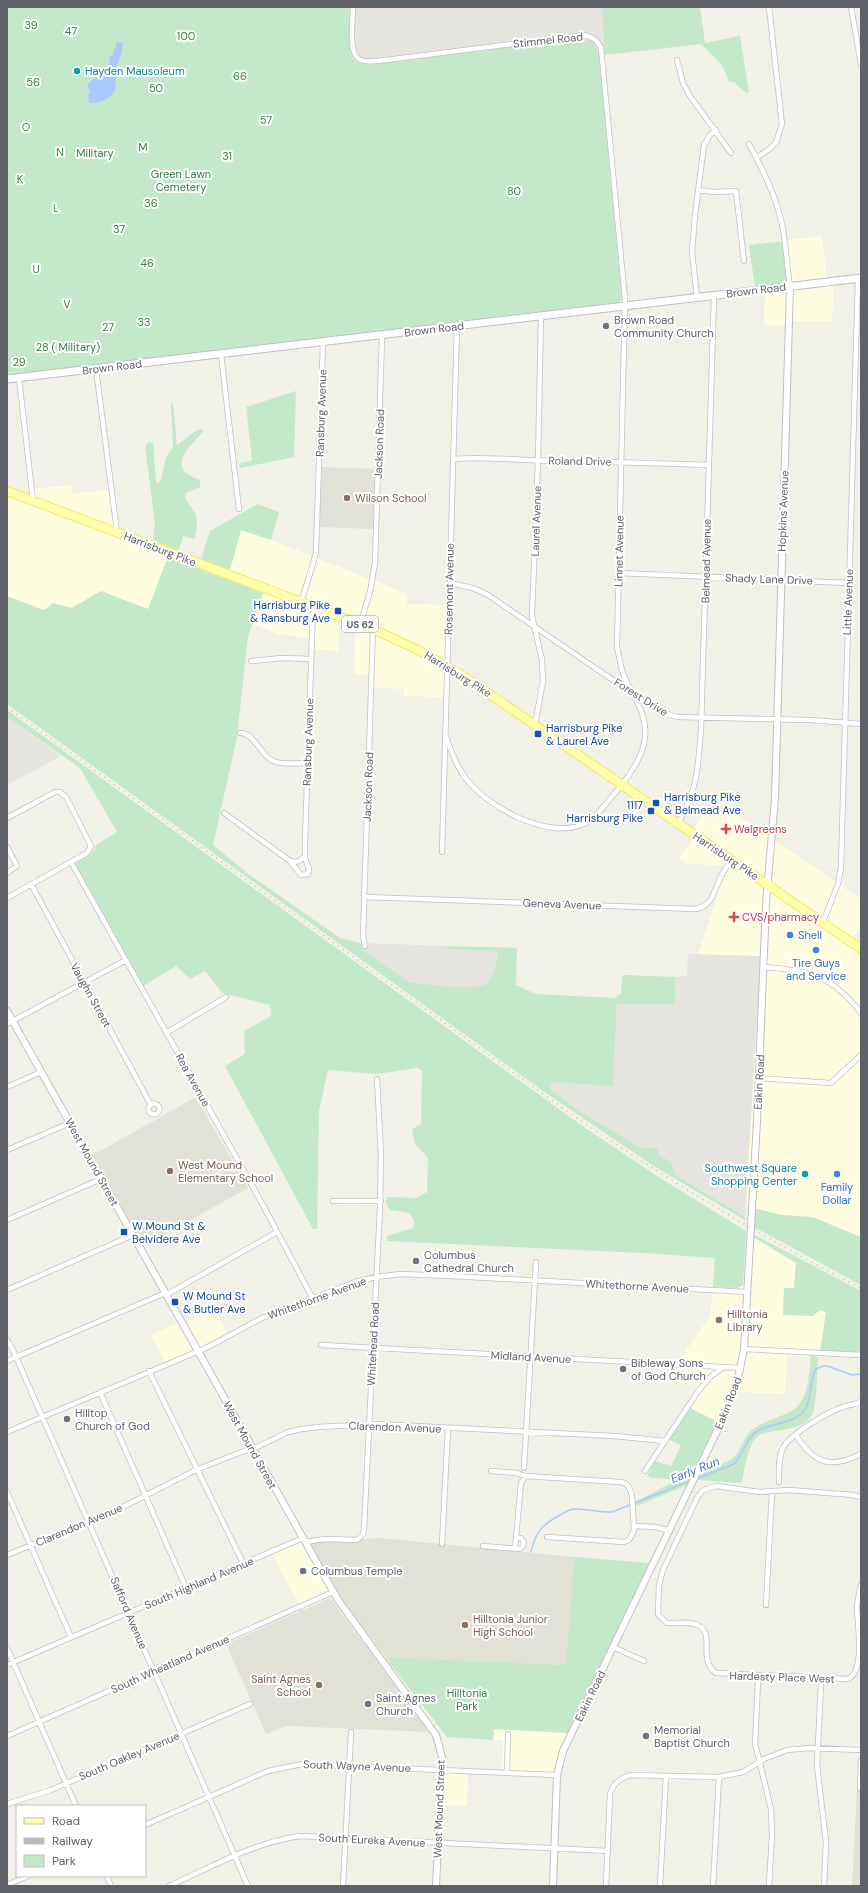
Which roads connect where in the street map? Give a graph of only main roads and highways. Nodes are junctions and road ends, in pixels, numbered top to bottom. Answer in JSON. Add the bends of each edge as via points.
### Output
{"nodes":[{"id":1,"x":860,"y":278,"type":"edge"},
{"id":2,"x":7,"y":379,"type":"edge"},
{"id":3,"x":7,"y":492,"type":"edge"},
{"id":4,"x":861,"y":949,"type":"edge"}],
"edges":[{"from":1,"to":2,"type":"main road","name":"Brown Road"},
{"from":3,"to":4,"type":"main road","name":"Harrisburg Pike","number":"US 62","via":[[373,629],[447,665]]}]}
